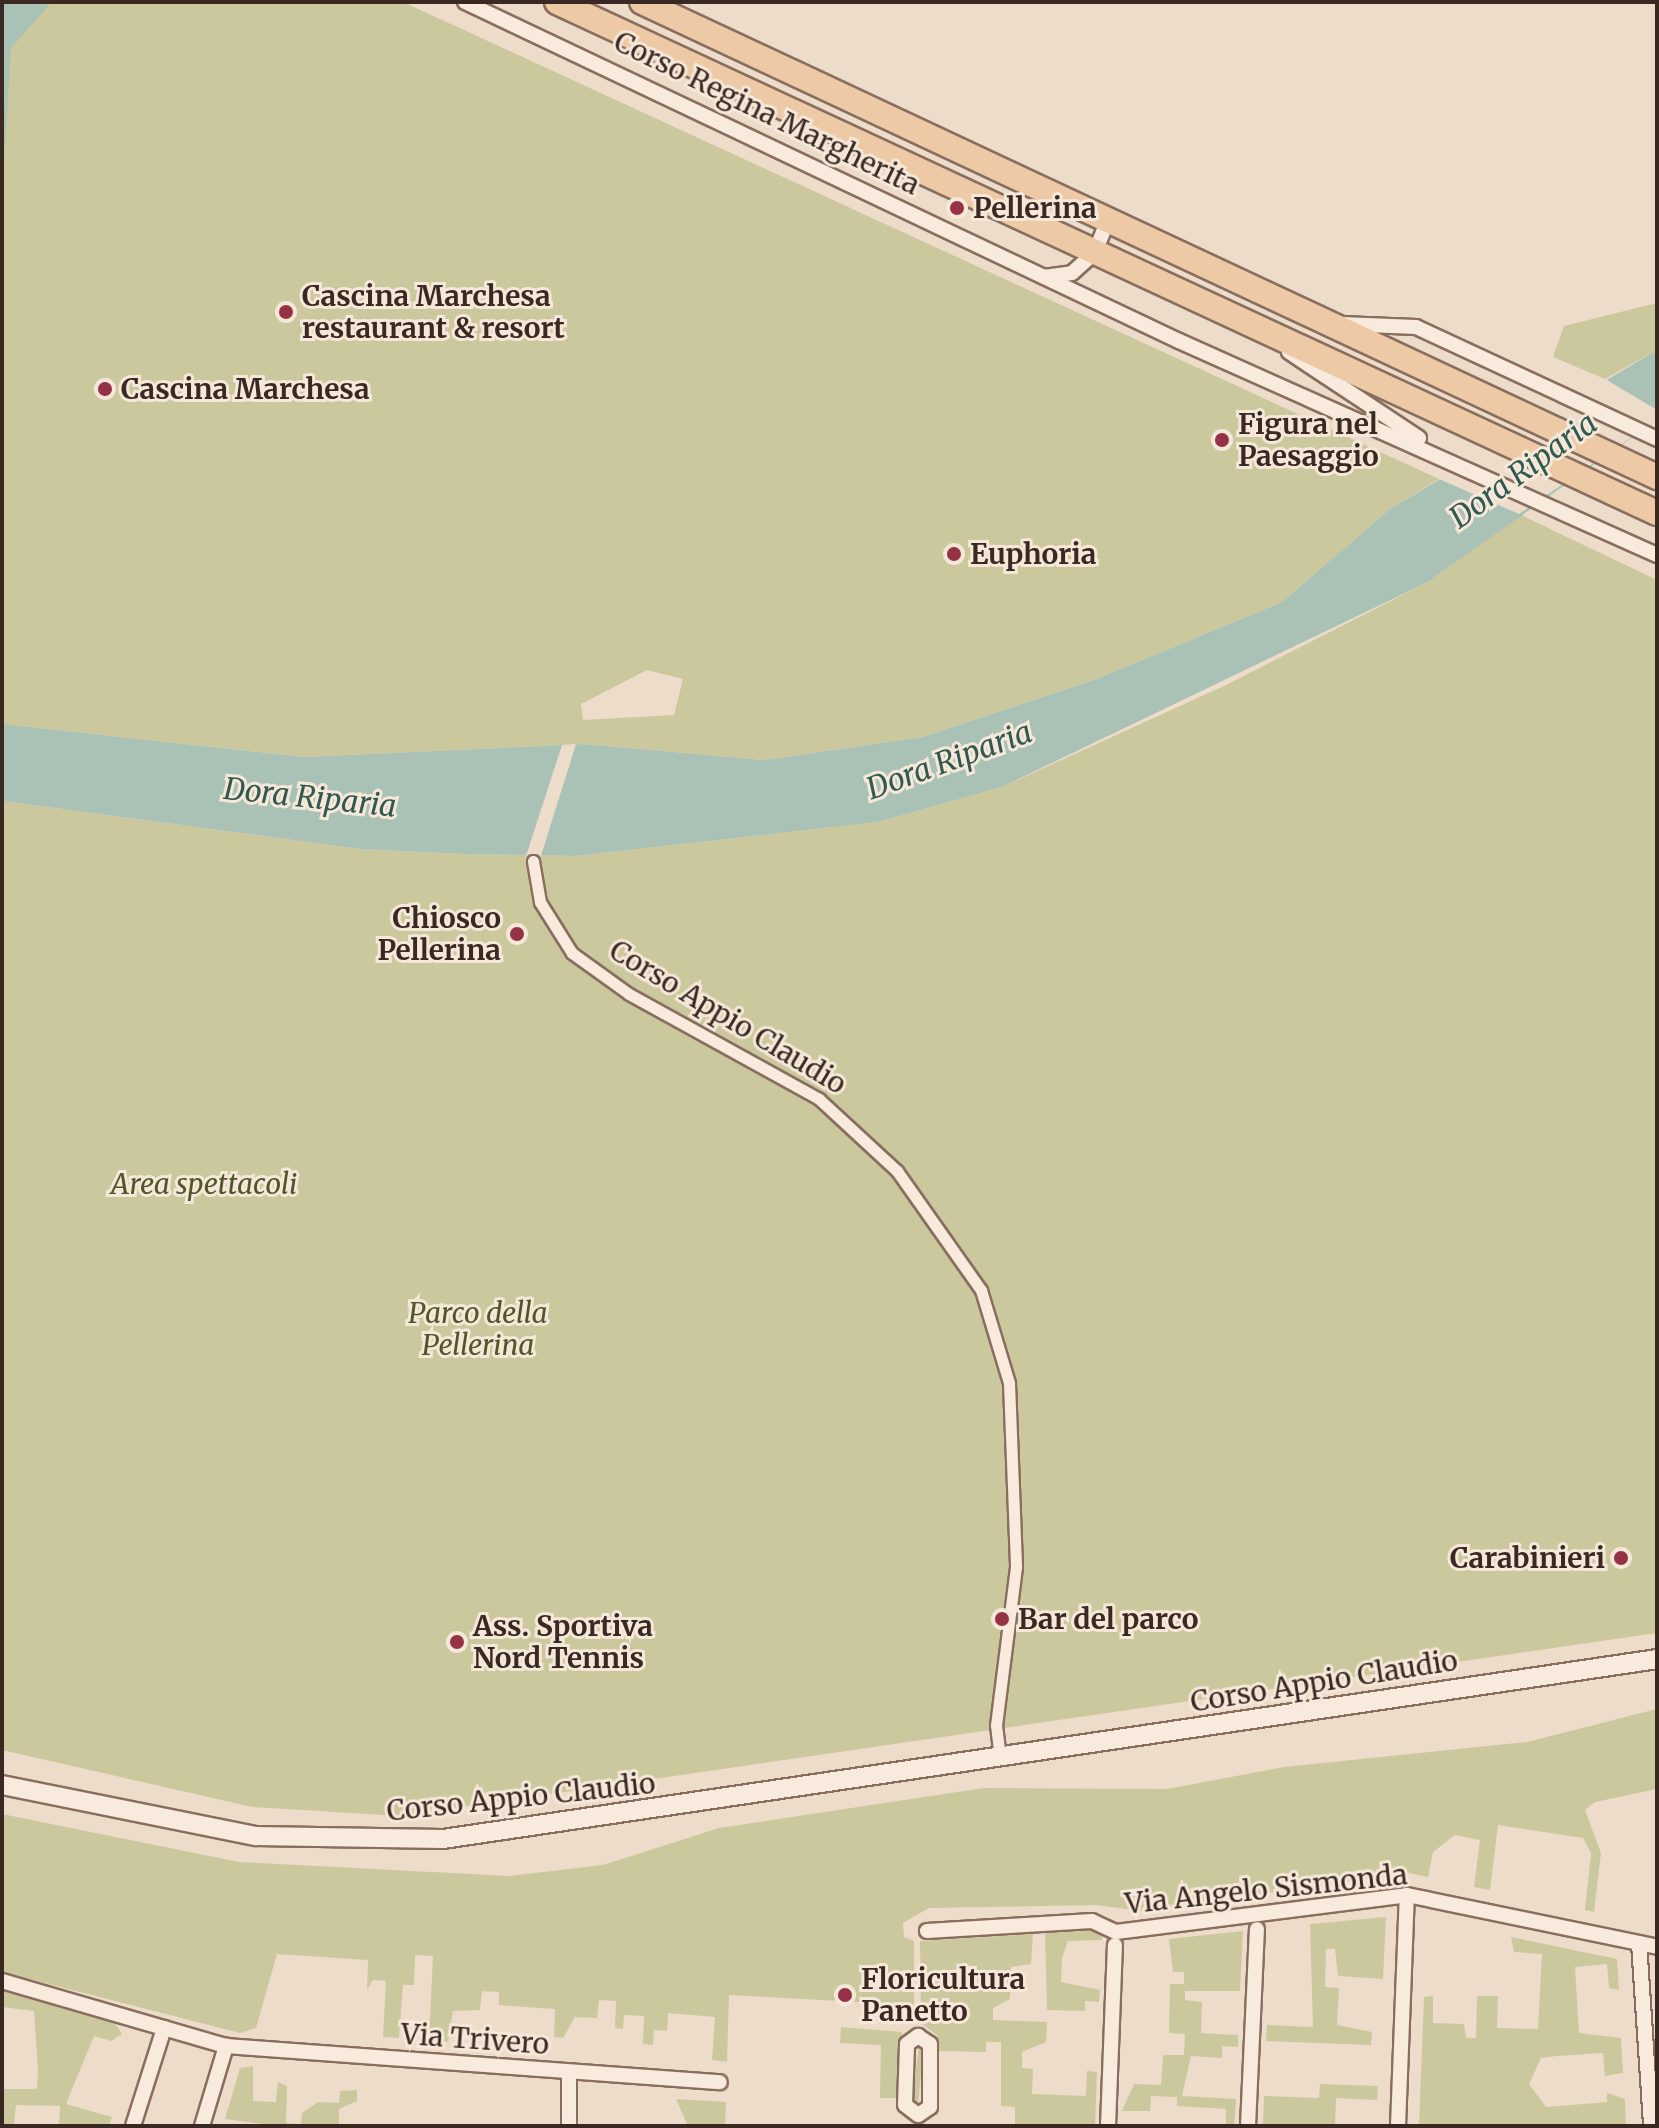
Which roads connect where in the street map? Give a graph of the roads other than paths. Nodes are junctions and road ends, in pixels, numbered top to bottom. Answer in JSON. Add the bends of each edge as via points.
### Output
{"nodes":[{"id":1,"x":465,"y":2,"type":"edge"},
{"id":2,"x":557,"y":2,"type":"edge"},
{"id":3,"x":642,"y":2,"type":"edge"},
{"id":4,"x":1107,"y":222,"type":"junction"},
{"id":5,"x":1095,"y":252,"type":"junction"},
{"id":6,"x":1043,"y":277,"type":"junction"},
{"id":7,"x":1233,"y":315,"type":"junction"},
{"id":8,"x":1326,"y":324,"type":"junction"},
{"id":9,"x":1657,"y":439,"type":"edge"},
{"id":10,"x":1446,"y":456,"type":"junction"},
{"id":11,"x":1648,"y":473,"type":"edge"},
{"id":12,"x":1657,"y":513,"type":"edge"},
{"id":13,"x":1657,"y":555,"type":"edge"},
{"id":14,"x":533,"y":861,"type":"dead end"},
{"id":15,"x":1657,"y":1659,"type":"edge"},
{"id":16,"x":1000,"y":1759,"type":"junction"},
{"id":17,"x":2,"y":1785,"type":"edge"},
{"id":18,"x":1407,"y":1895,"type":"junction"},
{"id":19,"x":1257,"y":1929,"type":"dead end"},
{"id":20,"x":927,"y":1931,"type":"dead end"},
{"id":21,"x":1639,"y":1943,"type":"junction"},
{"id":22,"x":1115,"y":1945,"type":"dead end"},
{"id":23,"x":1657,"y":1947,"type":"edge"},
{"id":24,"x":2,"y":1981,"type":"edge"},
{"id":25,"x":164,"y":2028,"type":"junction"},
{"id":26,"x":226,"y":2046,"type":"junction"},
{"id":27,"x":569,"y":2072,"type":"junction"},
{"id":28,"x":720,"y":2082,"type":"dead end"},
{"id":29,"x":918,"y":2120,"type":"edge"},
{"id":30,"x":133,"y":2126,"type":"edge"},
{"id":31,"x":202,"y":2126,"type":"edge"},
{"id":32,"x":569,"y":2126,"type":"edge"},
{"id":33,"x":1108,"y":2126,"type":"edge"},
{"id":34,"x":1248,"y":2126,"type":"edge"},
{"id":35,"x":1398,"y":2126,"type":"edge"},
{"id":36,"x":1651,"y":2126,"type":"edge"}],
"edges":[{"from":1,"to":6,"type":"street","name":"Corso Regina Margherita"},
{"from":2,"to":5,"type":"main road","name":"Corso Regina Margherita"},
{"from":3,"to":4,"type":"main road","name":"Corso Regina Margherita"},
{"from":4,"to":5,"type":"street"},
{"from":4,"to":8,"type":"main road","name":"Corso Regina Margherita"},
{"from":5,"to":6,"type":"street","via":[[1072,273]]},
{"from":5,"to":7,"type":"main road","name":"Corso Regina Margherita"},
{"from":6,"to":10,"type":"street","name":"Corso Regina Margherita"},
{"from":7,"to":10,"type":"street","name":"Corso Regina Margherita"},
{"from":7,"to":12,"type":"main road","name":"Corso Regina Margherita"},
{"from":8,"to":9,"type":"street","name":"Corso Regina Margherita","via":[[1416,327]]},
{"from":8,"to":11,"type":"main road","name":"Corso Regina Margherita"},
{"from":10,"to":13,"type":"street","name":"Corso Regina Margherita"},
{"from":14,"to":16,"type":"street","name":"Corso Appio Claudio","via":[[540,902],[572,953],[629,994],[819,1099],[897,1171],[981,1290],[1009,1383],[1016,1567],[996,1725]]},
{"from":15,"to":16,"type":"street","name":"Corso Appio Claudio"},
{"from":16,"to":17,"type":"street","name":"Corso Appio Claudio","via":[[518,1831],[390,1841],[197,1828]]},
{"from":18,"to":20,"type":"street","name":"Via Angelo Sismonda","via":[[1116,1932],[1092,1921]]},
{"from":18,"to":21,"type":"street","name":"Via Angelo Sismonda"},
{"from":18,"to":35,"type":"street"},
{"from":19,"to":34,"type":"street"},
{"from":21,"to":23,"type":"street","name":"Via Angelo Sismonda"},
{"from":21,"to":36,"type":"street"},
{"from":22,"to":33,"type":"street"},
{"from":24,"to":25,"type":"street","name":"Via Trivero"},
{"from":25,"to":26,"type":"street","name":"Via Trivero"},
{"from":25,"to":30,"type":"street"},
{"from":26,"to":27,"type":"street","name":"Via Trivero"},
{"from":26,"to":31,"type":"street"},
{"from":27,"to":28,"type":"street","name":"Via Trivero"},
{"from":27,"to":32,"type":"street"},
{"from":29,"to":29,"type":"street","via":[[930,2107],[930,2044],[918,2036],[907,2044],[905,2105]]}]}
